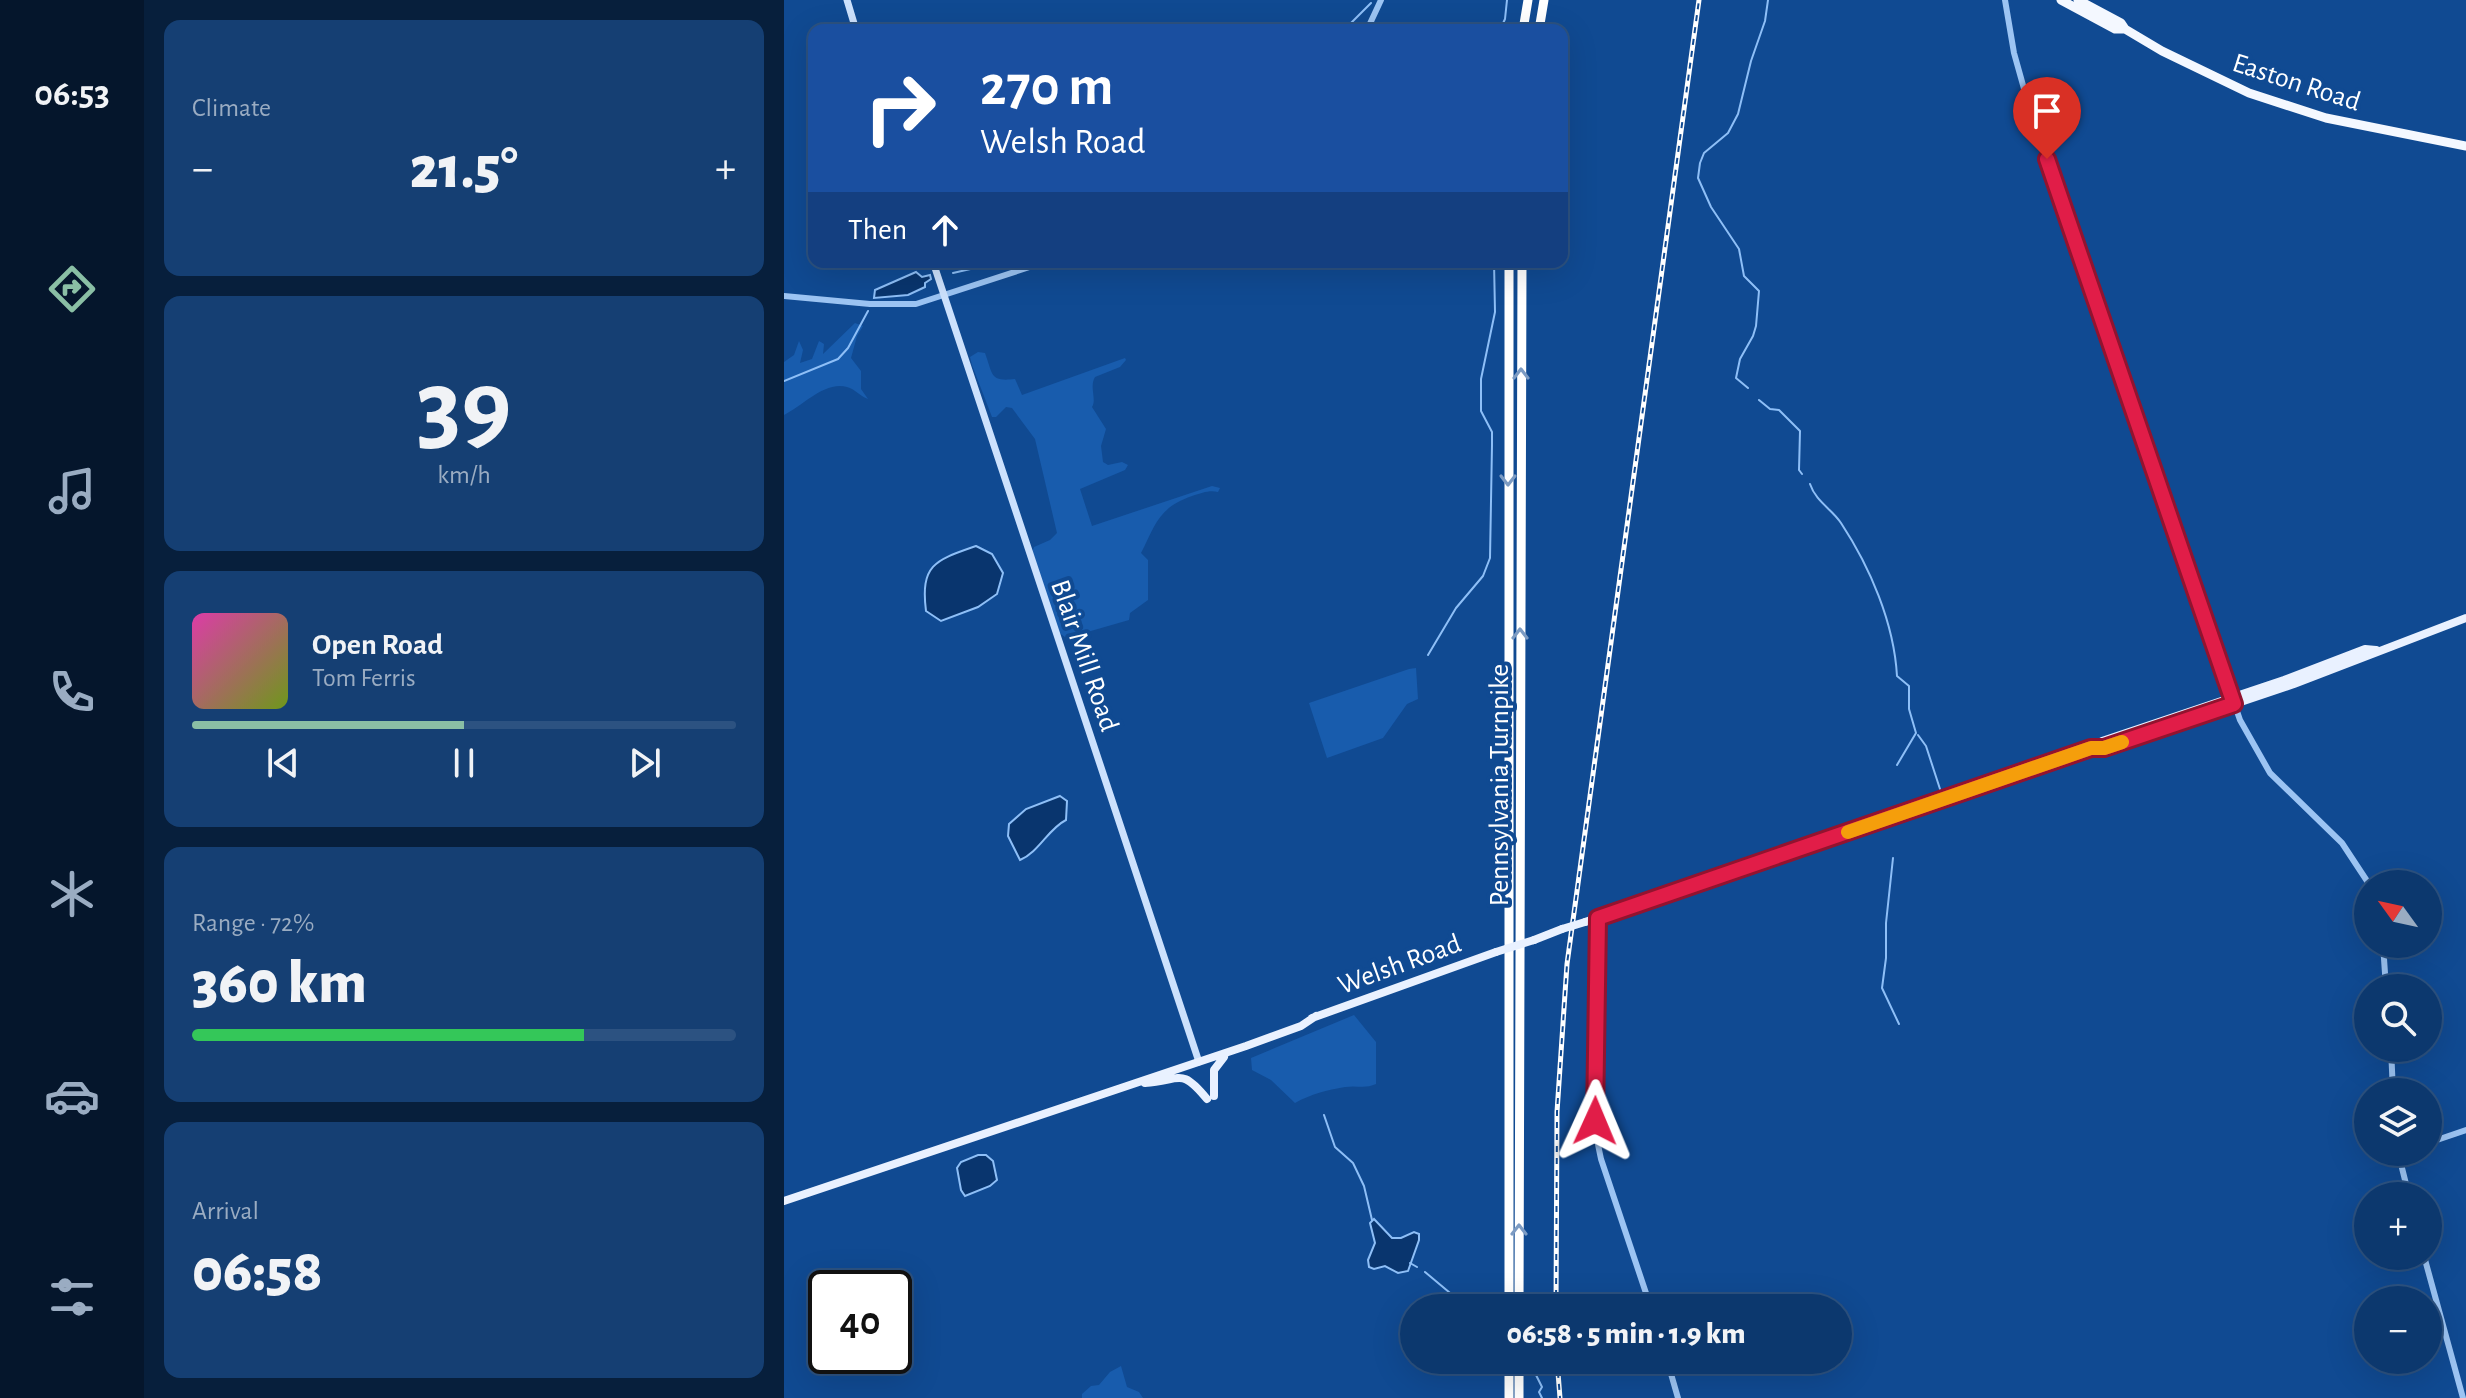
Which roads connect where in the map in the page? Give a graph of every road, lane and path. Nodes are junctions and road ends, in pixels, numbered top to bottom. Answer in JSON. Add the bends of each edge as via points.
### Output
{"nodes":[{"id":1,"x":847,"y":0,"type":"edge"},
{"id":2,"x":1381,"y":0,"type":"edge"},
{"id":3,"x":1528,"y":0,"type":"edge"},
{"id":4,"x":1544,"y":0,"type":"edge"},
{"id":5,"x":2005,"y":0,"type":"edge"},
{"id":6,"x":2061,"y":0,"type":"edge"},
{"id":7,"x":2078,"y":0,"type":"edge"},
{"id":8,"x":854,"y":24,"type":"edge"},
{"id":9,"x":1370,"y":24,"type":"edge"},
{"id":10,"x":1524,"y":24,"type":"edge"},
{"id":11,"x":1540,"y":24,"type":"edge"},
{"id":12,"x":2125,"y":29,"type":"junction"},
{"id":13,"x":2466,"y":146,"type":"edge"},
{"id":14,"x":935,"y":268,"type":"edge"},
{"id":15,"x":1027,"y":268,"type":"edge"},
{"id":16,"x":1509,"y":268,"type":"edge"},
{"id":17,"x":1522,"y":268,"type":"edge"},
{"id":18,"x":784,"y":296,"type":"edge"},
{"id":19,"x":944,"y":296,"type":"junction"},
{"id":20,"x":2466,"y":618,"type":"edge"},
{"id":21,"x":2232,"y":701,"type":"junction"},
{"id":22,"x":2360,"y":870,"type":"edge"},
{"id":23,"x":1598,"y":918,"type":"junction"},
{"id":24,"x":1316,"y":1016,"type":"junction"},
{"id":25,"x":1247,"y":1046,"type":"junction"},
{"id":26,"x":1198,"y":1060,"type":"junction"},
{"id":27,"x":1137,"y":1083,"type":"junction"},
{"id":28,"x":1116,"y":1089,"type":"junction"},
{"id":29,"x":2466,"y":1130,"type":"edge"},
{"id":30,"x":2442,"y":1138,"type":"edge"},
{"id":31,"x":784,"y":1201,"type":"edge"},
{"id":32,"x":2428,"y":1270,"type":"edge"},
{"id":33,"x":1509,"y":1294,"type":"edge"},
{"id":34,"x":1519,"y":1294,"type":"edge"},
{"id":35,"x":1646,"y":1294,"type":"edge"},
{"id":36,"x":1509,"y":1374,"type":"edge"},
{"id":37,"x":1519,"y":1374,"type":"edge"},
{"id":38,"x":1671,"y":1374,"type":"edge"},
{"id":39,"x":1509,"y":1398,"type":"edge"},
{"id":40,"x":1519,"y":1398,"type":"edge"},
{"id":41,"x":1678,"y":1398,"type":"edge"},
{"id":42,"x":2463,"y":1398,"type":"edge"}],
"edges":[{"from":1,"to":8,"type":"main road"},
{"from":2,"to":9,"type":"street"},
{"from":3,"to":10,"type":"highway"},
{"from":4,"to":11,"type":"highway"},
{"from":5,"to":21,"type":"street","via":[[2028,103]]},
{"from":6,"to":12,"type":"highway","name":"Easton Road","via":[[2115,29]]},
{"from":7,"to":12,"type":"highway","name":"Easton Road"},
{"from":12,"to":13,"type":"highway","name":"Easton Road","via":[[2249,93],[2326,118]]},
{"from":14,"to":19,"type":"main road","name":"Blair Mill Road"},
{"from":15,"to":19,"type":"street"},
{"from":16,"to":33,"type":"highway","name":"Pennsylvania Turnpike","one_way":true},
{"from":34,"to":17,"type":"highway","name":"Pennsylvania Turnpike","one_way":true},
{"from":18,"to":19,"type":"street","via":[[870,304],[916,304]]},
{"from":19,"to":26,"type":"main road","name":"Blair Mill Road"},
{"from":20,"to":21,"type":"main road","name":"Welsh Road"},
{"from":21,"to":22,"type":"street","via":[[2270,773],[2342,843]]},
{"from":21,"to":23,"type":"main road","name":"Welsh Road"},
{"from":23,"to":24,"type":"main road","name":"Welsh Road","bridge":true},
{"from":23,"to":35,"type":"street","via":[[1596,1135]]},
{"from":24,"to":25,"type":"main road","name":"Welsh Road"},
{"from":24,"to":26,"type":"main road","name":"Welsh Road"},
{"from":25,"to":26,"type":"main road","name":"Welsh Road"},
{"from":25,"to":27,"type":"main road","via":[[1217,1064],[1210,1098],[1184,1078]]},
{"from":26,"to":27,"type":"main road","name":"Welsh Road"},
{"from":26,"to":28,"type":"main road","name":"Welsh Road","via":[[1126,1081]]},
{"from":27,"to":28,"type":"main road","name":"Welsh Road"},
{"from":28,"to":31,"type":"main road","name":"Welsh Road"},
{"from":29,"to":30,"type":"street"},
{"from":32,"to":42,"type":"street"},
{"from":36,"to":39,"type":"highway"},
{"from":37,"to":40,"type":"highway"},
{"from":38,"to":41,"type":"street"}]}
